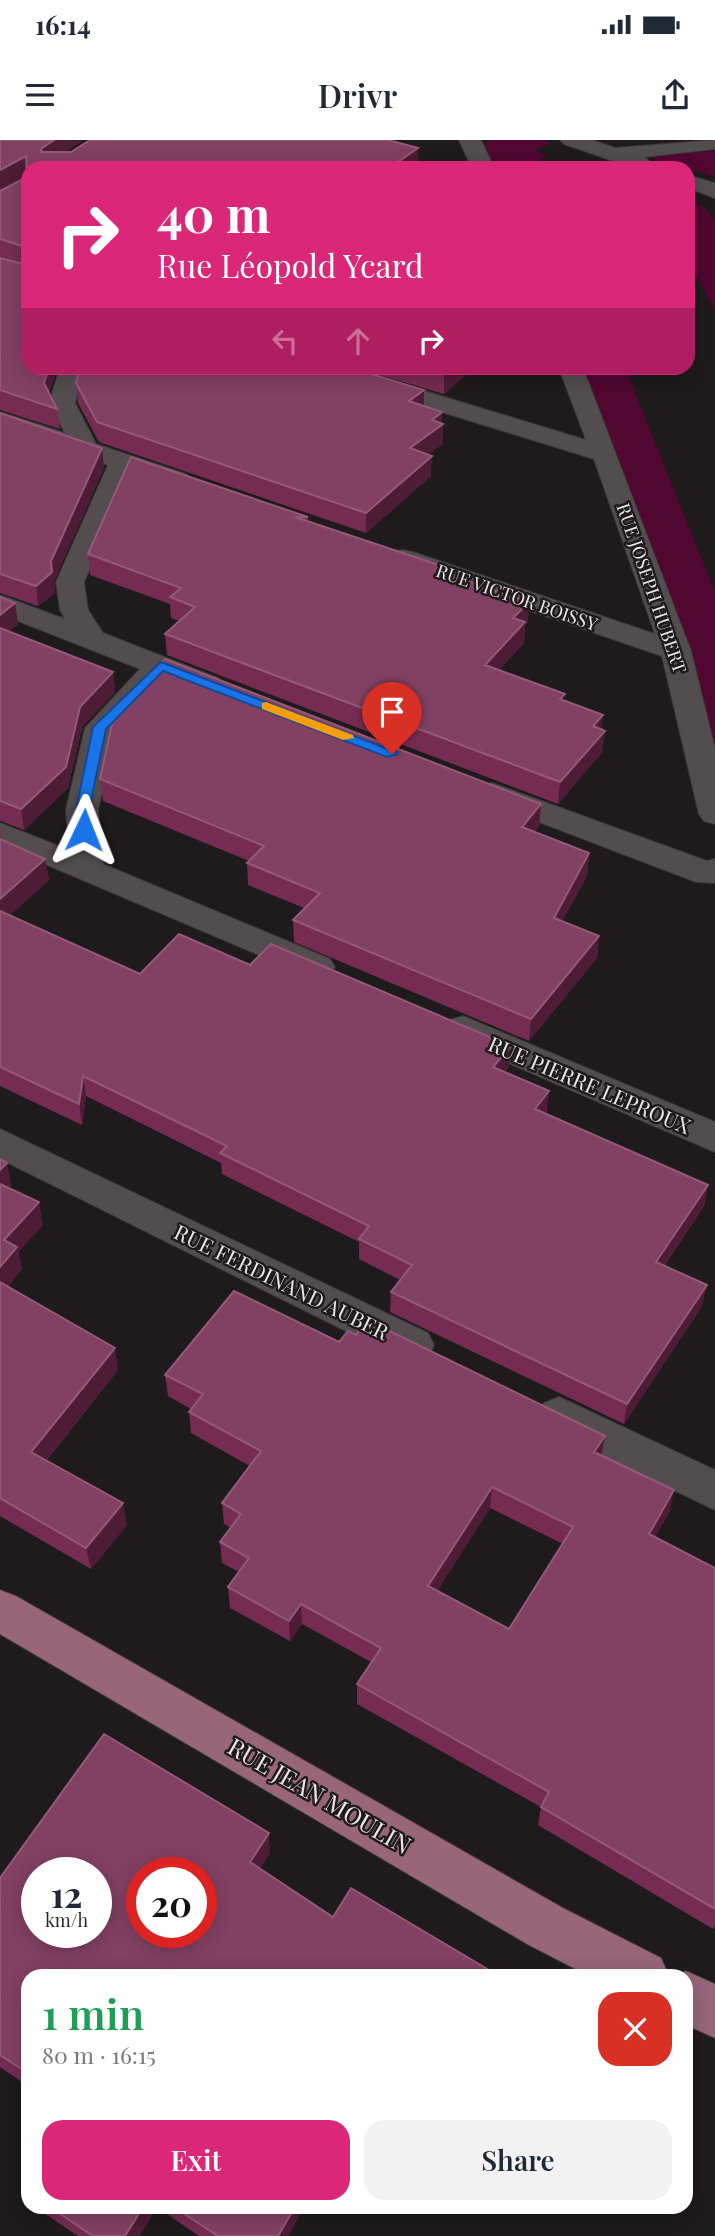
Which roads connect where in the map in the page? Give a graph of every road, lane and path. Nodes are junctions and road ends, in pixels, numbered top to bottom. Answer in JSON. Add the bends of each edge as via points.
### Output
{"nodes":[{"id":1,"x":470,"y":140,"type":"edge"},
{"id":2,"x":571,"y":140,"type":"edge"},
{"id":3,"x":703,"y":142,"type":"edge"},
{"id":4,"x":617,"y":154,"type":"junction"},
{"id":5,"x":480,"y":161,"type":"edge"},
{"id":6,"x":635,"y":161,"type":"edge"},
{"id":7,"x":695,"y":184,"type":"edge"},
{"id":8,"x":715,"y":191,"type":"edge"},
{"id":9,"x":70,"y":375,"type":"edge"},
{"id":10,"x":347,"y":375,"type":"edge"},
{"id":11,"x":573,"y":375,"type":"edge"},
{"id":12,"x":0,"y":420,"type":"edge"},
{"id":13,"x":86,"y":449,"type":"junction"},
{"id":14,"x":606,"y":454,"type":"junction"},
{"id":15,"x":123,"y":462,"type":"junction"},
{"id":16,"x":201,"y":489,"type":"edge"},
{"id":17,"x":383,"y":551,"type":"edge"},
{"id":18,"x":0,"y":604,"type":"edge"},
{"id":19,"x":92,"y":640,"type":"junction"},
{"id":20,"x":676,"y":651,"type":"junction"},
{"id":21,"x":161,"y":666,"type":"junction"},
{"id":22,"x":238,"y":695,"type":"edge"},
{"id":23,"x":469,"y":784,"type":"edge"},
{"id":24,"x":715,"y":814,"type":"edge"},
{"id":25,"x":0,"y":833,"type":"edge"},
{"id":26,"x":87,"y":869,"type":"junction"},
{"id":27,"x":715,"y":870,"type":"edge"},
{"id":28,"x":347,"y":980,"type":"edge"},
{"id":29,"x":436,"y":1018,"type":"edge"},
{"id":30,"x":715,"y":1138,"type":"edge"},
{"id":31,"x":0,"y":1143,"type":"edge"},
{"id":32,"x":444,"y":1360,"type":"edge"},
{"id":33,"x":530,"y":1402,"type":"edge"},
{"id":34,"x":715,"y":1491,"type":"edge"},
{"id":35,"x":0,"y":1610,"type":"edge"},
{"id":36,"x":629,"y":1969,"type":"edge"}],
"edges":[{"from":1,"to":5,"type":"street"},
{"from":2,"to":4,"type":"street"},
{"from":3,"to":4,"type":"street"},
{"from":4,"to":6,"type":"street"},
{"from":7,"to":8,"type":"street"},
{"from":9,"to":13,"type":"street","via":[[62,403]]},
{"from":10,"to":14,"type":"street"},
{"from":11,"to":14,"type":"street","name":"RUE JOSEPH HUBERT"},
{"from":12,"to":13,"type":"street"},
{"from":13,"to":15,"type":"street"},
{"from":14,"to":20,"type":"street","name":"RUE JOSEPH HUBERT"},
{"from":15,"to":16,"type":"street"},
{"from":15,"to":19,"type":"street","via":[[70,582],[75,610]]},
{"from":17,"to":20,"type":"street","name":"RUE VICTOR BOISSY"},
{"from":18,"to":19,"type":"street"},
{"from":19,"to":21,"type":"street"},
{"from":20,"to":24,"type":"street","name":"RUE JOSEPH HUBERT"},
{"from":21,"to":22,"type":"street"},
{"from":21,"to":26,"type":"street","via":[[100,727],[82,810]]},
{"from":23,"to":27,"type":"street","via":[[674,863],[708,874]]},
{"from":25,"to":26,"type":"street"},
{"from":26,"to":28,"type":"street"},
{"from":29,"to":30,"type":"street","name":"RUE PIERRE LEPROUX"},
{"from":31,"to":32,"type":"street","name":"RUE FERDINAND AUBER"},
{"from":33,"to":34,"type":"street"},
{"from":35,"to":36,"type":"main road","name":"RUE JEAN MOULIN","via":[[545,1926]]}]}
